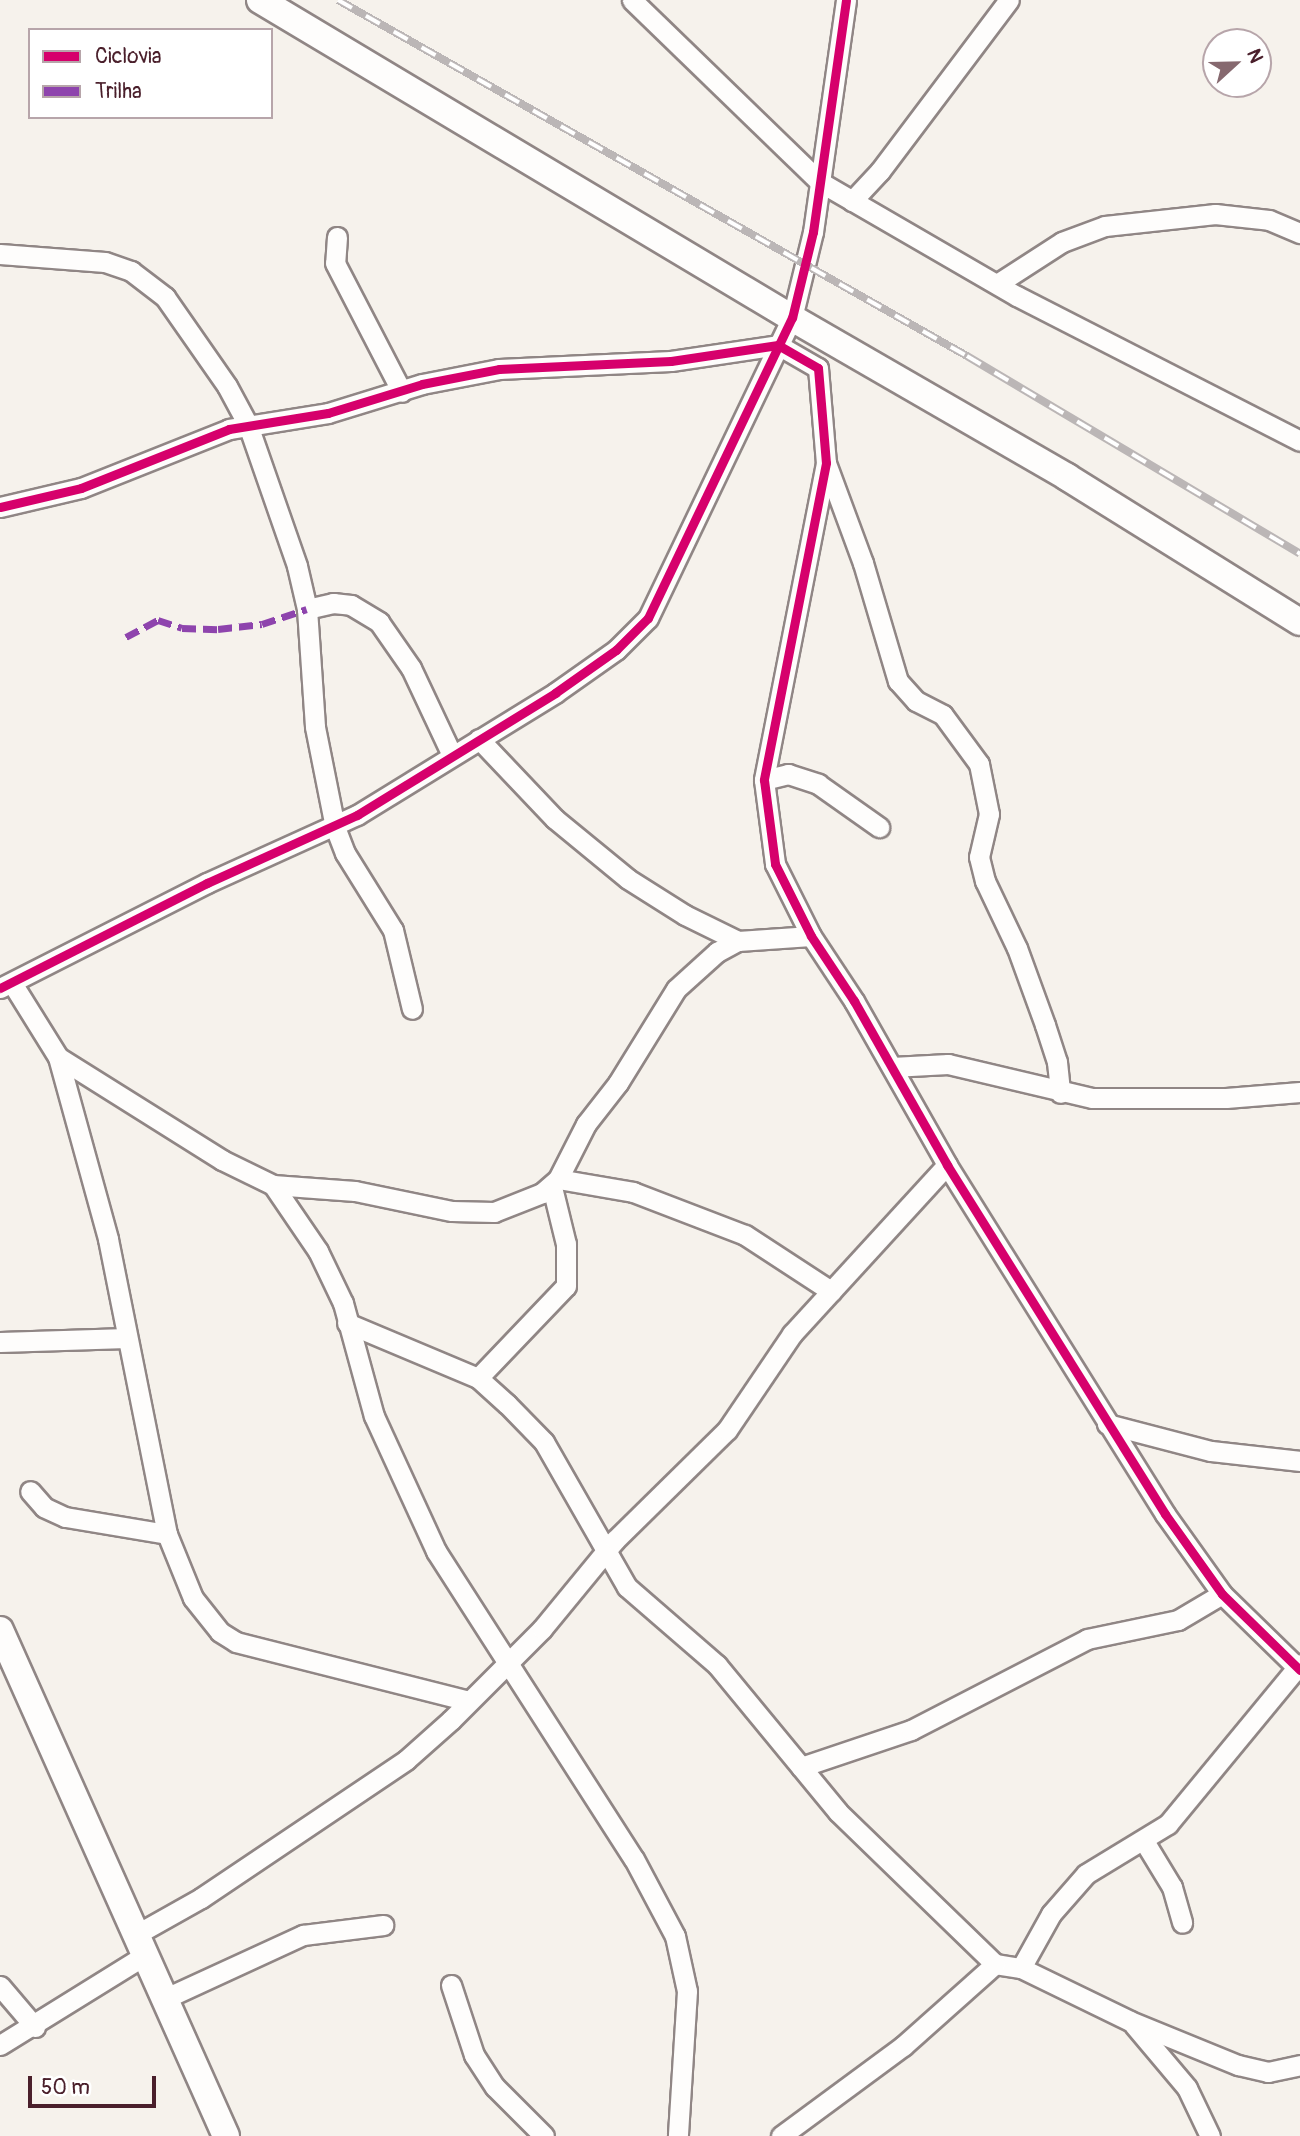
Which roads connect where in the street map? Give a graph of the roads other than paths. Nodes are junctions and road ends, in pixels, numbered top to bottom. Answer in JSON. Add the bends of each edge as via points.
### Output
{"nodes":[{"id":1,"x":260,"y":0,"type":"edge"},
{"id":2,"x":632,"y":0,"type":"edge"},
{"id":3,"x":846,"y":0,"type":"edge"},
{"id":4,"x":1009,"y":0,"type":"edge"},
{"id":5,"x":820,"y":182,"type":"junction"},
{"id":6,"x":852,"y":201,"type":"junction"},
{"id":7,"x":1300,"y":233,"type":"edge"},
{"id":8,"x":337,"y":237,"type":"dead end"},
{"id":9,"x":0,"y":254,"type":"edge"},
{"id":10,"x":997,"y":284,"type":"junction"},
{"id":11,"x":792,"y":318,"type":"junction"},
{"id":12,"x":778,"y":345,"type":"junction"},
{"id":13,"x":402,"y":392,"type":"junction"},
{"id":14,"x":248,"y":425,"type":"junction"},
{"id":15,"x":1300,"y":441,"type":"edge"},
{"id":16,"x":826,"y":463,"type":"junction"},
{"id":17,"x":0,"y":507,"type":"edge"},
{"id":18,"x":307,"y":608,"type":"junction"},
{"id":19,"x":1300,"y":622,"type":"edge"},
{"id":20,"x":479,"y":739,"type":"junction"},
{"id":21,"x":452,"y":755,"type":"junction"},
{"id":22,"x":764,"y":780,"type":"junction"},
{"id":23,"x":335,"y":827,"type":"junction"},
{"id":24,"x":879,"y":827,"type":"dead end"},
{"id":25,"x":811,"y":936,"type":"junction"},
{"id":26,"x":738,"y":941,"type":"junction"},
{"id":27,"x":6,"y":986,"type":"edge"},
{"id":28,"x":412,"y":1009,"type":"dead end"},
{"id":29,"x":58,"y":1057,"type":"junction"},
{"id":30,"x":892,"y":1067,"type":"junction"},
{"id":31,"x":1300,"y":1092,"type":"edge"},
{"id":32,"x":1060,"y":1093,"type":"junction"},
{"id":33,"x":947,"y":1165,"type":"junction"},
{"id":34,"x":555,"y":1183,"type":"junction"},
{"id":35,"x":273,"y":1185,"type":"junction"},
{"id":36,"x":831,"y":1291,"type":"junction"},
{"id":37,"x":347,"y":1323,"type":"junction"},
{"id":38,"x":127,"y":1338,"type":"junction"},
{"id":39,"x":0,"y":1342,"type":"edge"},
{"id":40,"x":478,"y":1378,"type":"junction"},
{"id":41,"x":1107,"y":1423,"type":"junction"},
{"id":42,"x":1300,"y":1461,"type":"edge"},
{"id":43,"x":30,"y":1491,"type":"dead end"},
{"id":44,"x":167,"y":1534,"type":"junction"},
{"id":45,"x":606,"y":1554,"type":"junction"},
{"id":46,"x":1222,"y":1594,"type":"junction"},
{"id":47,"x":0,"y":1630,"type":"edge"},
{"id":48,"x":508,"y":1662,"type":"junction"},
{"id":49,"x":1299,"y":1667,"type":"edge"},
{"id":50,"x":469,"y":1701,"type":"junction"},
{"id":51,"x":801,"y":1767,"type":"junction"},
{"id":52,"x":1144,"y":1840,"type":"junction"},
{"id":53,"x":1182,"y":1923,"type":"dead end"},
{"id":54,"x":383,"y":1925,"type":"dead end"},
{"id":55,"x":142,"y":1944,"type":"junction"},
{"id":56,"x":995,"y":1964,"type":"junction"},
{"id":57,"x":1021,"y":1968,"type":"junction"},
{"id":58,"x":451,"y":1984,"type":"dead end"},
{"id":59,"x":0,"y":1986,"type":"edge"},
{"id":60,"x":166,"y":1998,"type":"junction"},
{"id":61,"x":1130,"y":2021,"type":"junction"},
{"id":62,"x":35,"y":2027,"type":"junction"},
{"id":63,"x":0,"y":2045,"type":"edge"},
{"id":64,"x":1300,"y":2065,"type":"edge"},
{"id":65,"x":226,"y":2136,"type":"edge"},
{"id":66,"x":544,"y":2136,"type":"edge"},
{"id":67,"x":678,"y":2136,"type":"edge"},
{"id":68,"x":781,"y":2136,"type":"edge"},
{"id":69,"x":1210,"y":2136,"type":"edge"}],
"edges":[{"from":1,"to":11,"type":"street"},
{"from":2,"to":5,"type":"street"},
{"from":3,"to":5,"type":"street"},
{"from":4,"to":6,"type":"street","via":[[880,171]]},
{"from":5,"to":6,"type":"street"},
{"from":5,"to":11,"type":"street"},
{"from":6,"to":10,"type":"street"},
{"from":7,"to":10,"type":"street","via":[[1269,220],[1215,214],[1105,226],[1062,242]]},
{"from":8,"to":13,"type":"street","via":[[335,263]]},
{"from":9,"to":14,"type":"street","via":[[105,262],[146,280],[184,321]]},
{"from":10,"to":15,"type":"street"},
{"from":11,"to":12,"type":"street"},
{"from":11,"to":19,"type":"street","via":[[1067,477]]},
{"from":12,"to":13,"type":"street","via":[[671,361],[499,369]]},
{"from":12,"to":16,"type":"street","via":[[818,368]]},
{"from":12,"to":20,"type":"street","via":[[648,618],[606,657]]},
{"from":13,"to":14,"type":"street","via":[[328,413]]},
{"from":14,"to":17,"type":"street","via":[[81,488]]},
{"from":14,"to":18,"type":"street"},
{"from":16,"to":22,"type":"street"},
{"from":16,"to":32,"type":"street","via":[[863,563],[898,681],[916,701],[943,715],[979,764],[989,814],[979,858],[1045,1024],[1057,1062]]},
{"from":18,"to":21,"type":"street","via":[[351,605],[379,622],[411,668]]},
{"from":18,"to":23,"type":"street","via":[[314,727]]},
{"from":20,"to":21,"type":"street"},
{"from":20,"to":26,"type":"street","via":[[555,819],[628,879]]},
{"from":21,"to":23,"type":"street"},
{"from":22,"to":24,"type":"street","via":[[788,774],[818,784]]},
{"from":22,"to":25,"type":"street","via":[[775,864]]},
{"from":23,"to":27,"type":"street","via":[[207,883]]},
{"from":23,"to":28,"type":"street","via":[[345,853],[393,930]]},
{"from":25,"to":26,"type":"street"},
{"from":25,"to":30,"type":"street"},
{"from":26,"to":34,"type":"street","via":[[717,952],[676,989],[618,1083],[586,1124]]},
{"from":27,"to":29,"type":"street"},
{"from":29,"to":35,"type":"street","via":[[222,1160]]},
{"from":29,"to":38,"type":"street","via":[[108,1240]]},
{"from":30,"to":32,"type":"street","via":[[948,1063]]},
{"from":30,"to":33,"type":"street"},
{"from":31,"to":32,"type":"street","via":[[1226,1098],[1092,1098]]},
{"from":33,"to":36,"type":"street"},
{"from":33,"to":41,"type":"street"},
{"from":34,"to":35,"type":"street","via":[[494,1212],[452,1211],[355,1191]]},
{"from":34,"to":36,"type":"street","via":[[633,1192],[745,1235]]},
{"from":34,"to":40,"type":"street","via":[[566,1244],[566,1286]]},
{"from":35,"to":37,"type":"street","via":[[318,1251]]},
{"from":36,"to":45,"type":"street","via":[[792,1334],[727,1430],[646,1507]]},
{"from":37,"to":40,"type":"street"},
{"from":37,"to":48,"type":"street","via":[[373,1416],[436,1551]]},
{"from":38,"to":39,"type":"street"},
{"from":38,"to":44,"type":"street"},
{"from":40,"to":45,"type":"street","via":[[544,1442]]},
{"from":41,"to":42,"type":"street","via":[[1210,1451]]},
{"from":41,"to":46,"type":"street"},
{"from":43,"to":44,"type":"street","via":[[44,1507],[65,1517]]},
{"from":44,"to":50,"type":"street","via":[[193,1598],[220,1632],[236,1642]]},
{"from":45,"to":48,"type":"street"},
{"from":45,"to":51,"type":"street","via":[[628,1587],[717,1665]]},
{"from":46,"to":49,"type":"street"},
{"from":46,"to":51,"type":"street","via":[[1178,1620],[1106,1631],[911,1730]]},
{"from":47,"to":55,"type":"street"},
{"from":48,"to":50,"type":"street"},
{"from":48,"to":67,"type":"street","via":[[634,1859],[675,1936],[687,1991]]},
{"from":49,"to":52,"type":"street","via":[[1168,1824]]},
{"from":50,"to":55,"type":"street","via":[[406,1760],[201,1898]]},
{"from":51,"to":56,"type":"street","via":[[882,1859]]},
{"from":52,"to":53,"type":"street","via":[[1172,1887]]},
{"from":52,"to":57,"type":"street","via":[[1086,1874],[1051,1914]]},
{"from":54,"to":60,"type":"street","via":[[303,1935]]},
{"from":55,"to":60,"type":"street"},
{"from":55,"to":62,"type":"street"},
{"from":56,"to":57,"type":"street"},
{"from":56,"to":68,"type":"street","via":[[904,2046]]},
{"from":57,"to":61,"type":"street"},
{"from":58,"to":66,"type":"street","via":[[474,2055],[495,2087]]},
{"from":59,"to":62,"type":"street"},
{"from":60,"to":65,"type":"street"},
{"from":61,"to":64,"type":"street","via":[[1255,2070]]},
{"from":61,"to":69,"type":"street","via":[[1172,2066],[1199,2108]]},
{"from":62,"to":63,"type":"street"}]}
